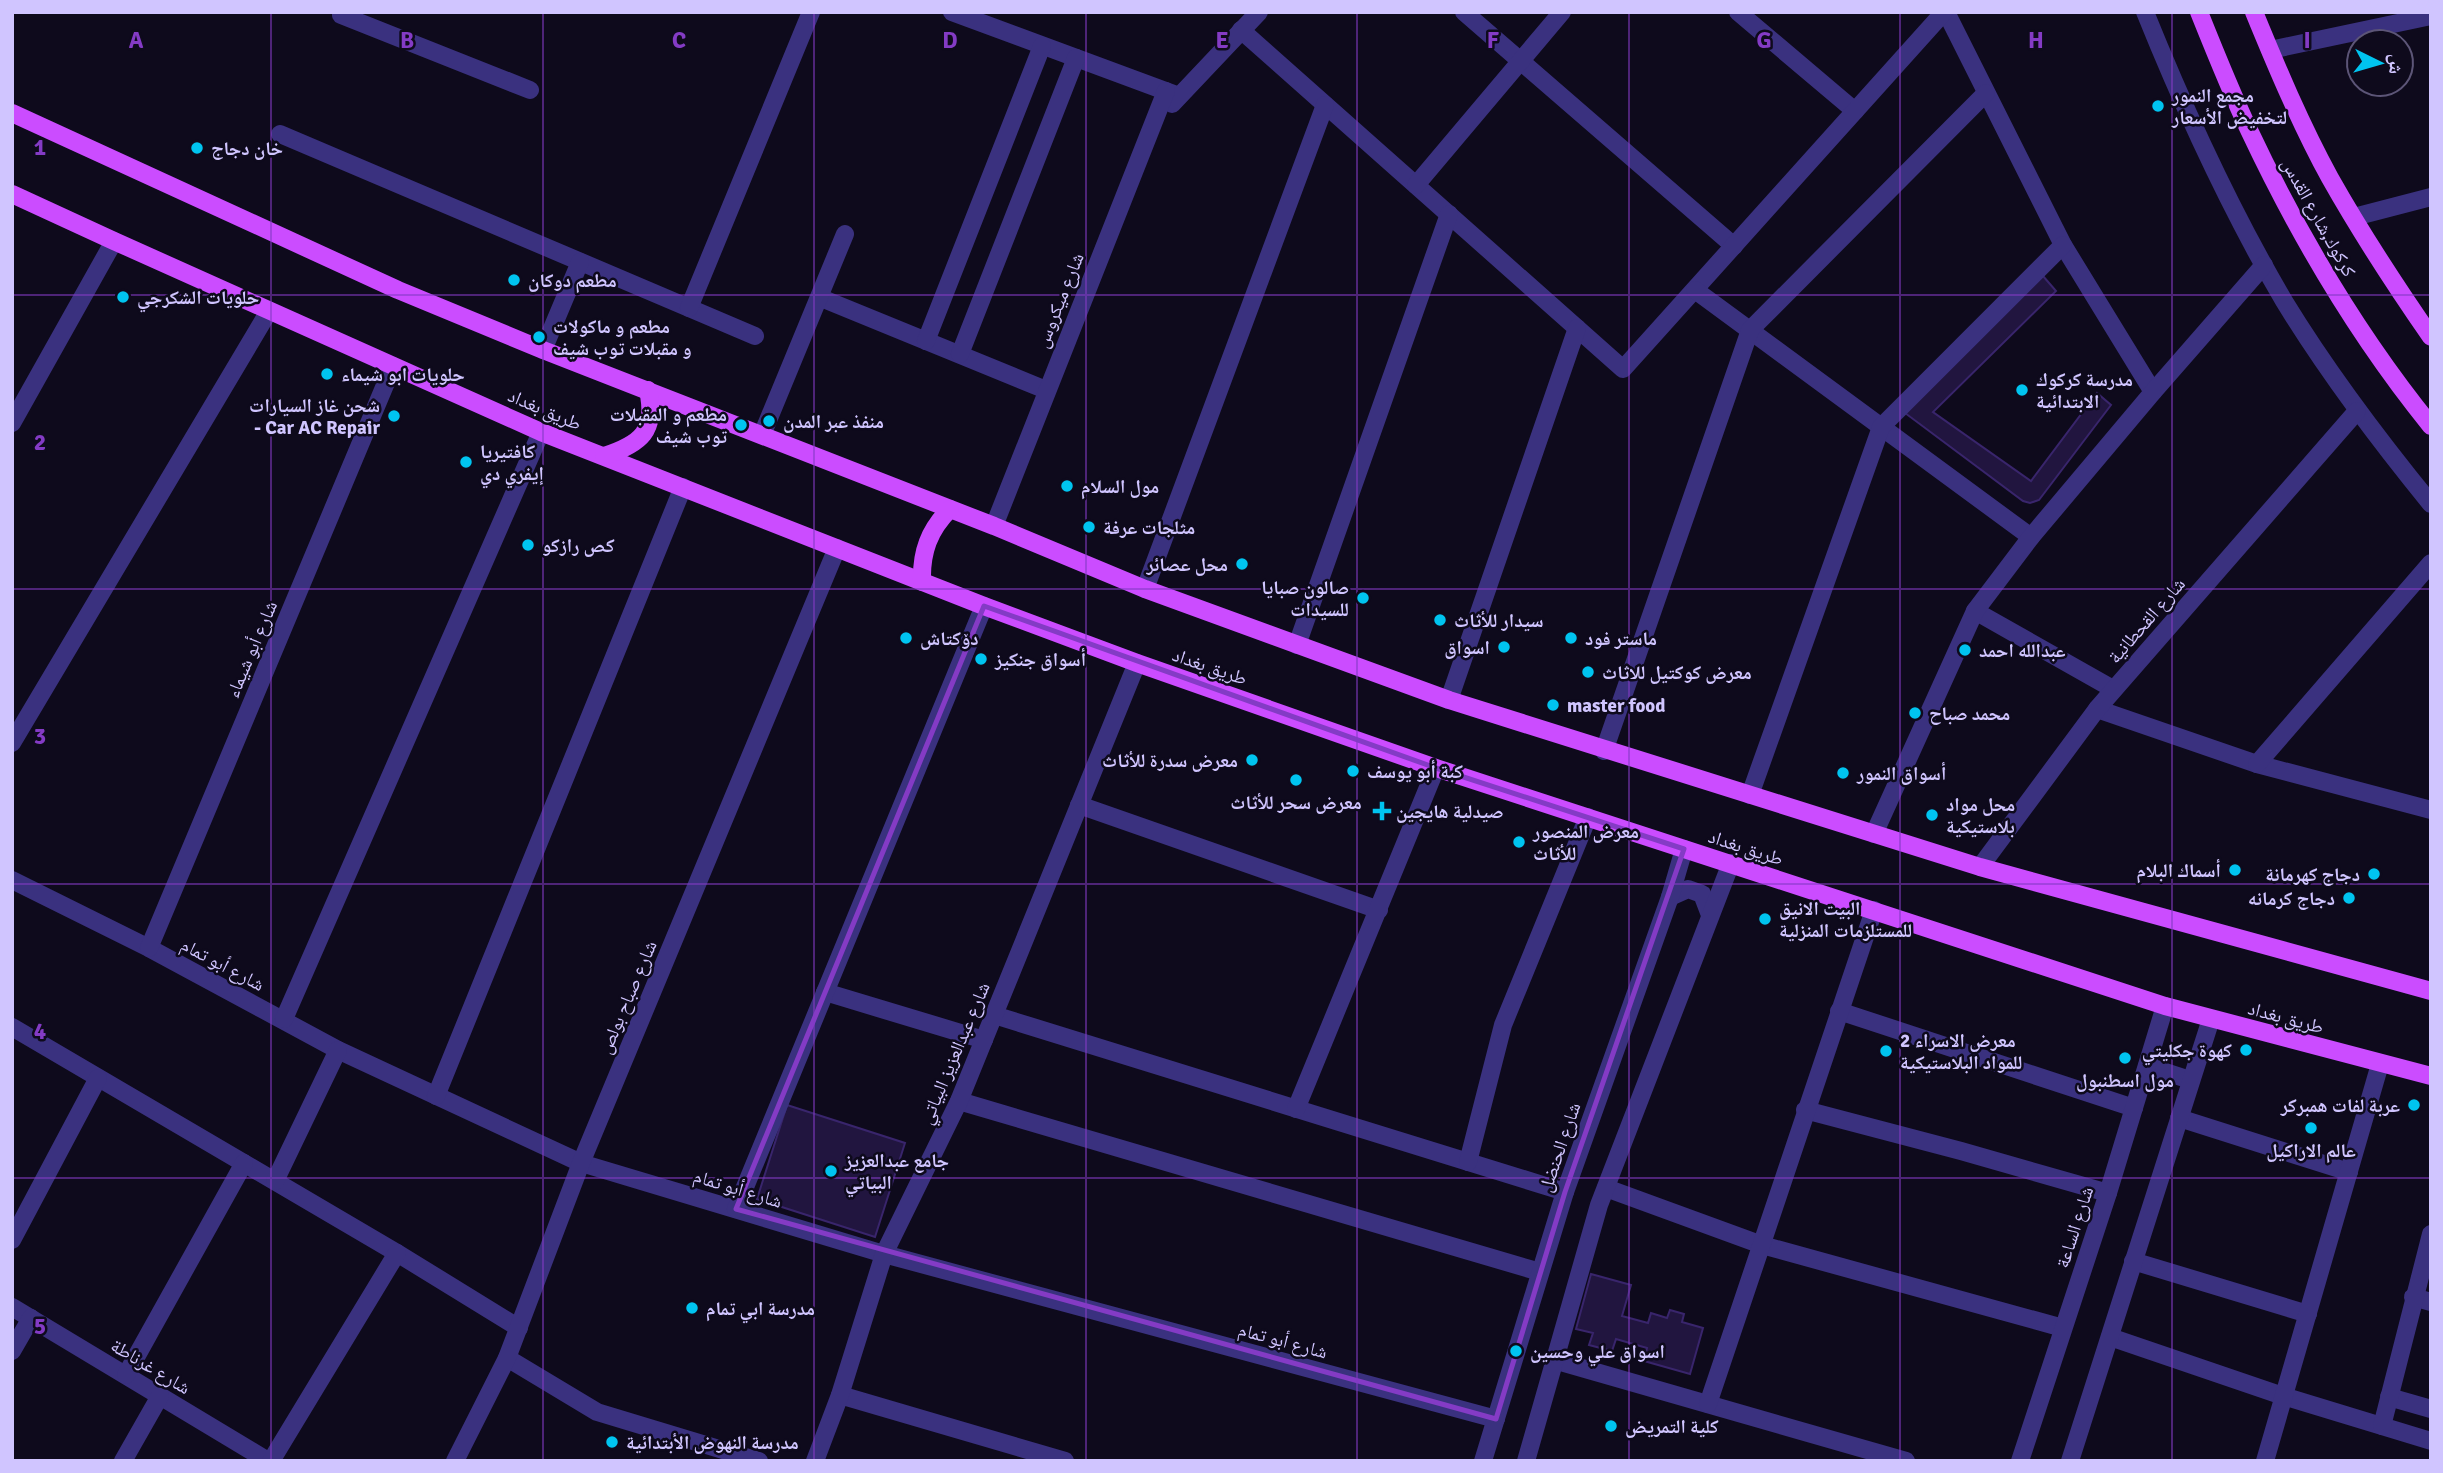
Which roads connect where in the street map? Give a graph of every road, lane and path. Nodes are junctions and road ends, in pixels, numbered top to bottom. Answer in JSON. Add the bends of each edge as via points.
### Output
{"nodes":[{"id":1,"x":342,"y":12,"type":"edge"},
{"id":2,"x":811,"y":12,"type":"edge"},
{"id":3,"x":952,"y":12,"type":"edge"},
{"id":4,"x":1259,"y":12,"type":"edge"},
{"id":5,"x":1464,"y":12,"type":"edge"},
{"id":6,"x":1562,"y":12,"type":"edge"},
{"id":7,"x":1738,"y":12,"type":"edge"},
{"id":8,"x":1945,"y":12,"type":"edge"},
{"id":9,"x":2145,"y":12,"type":"edge"},
{"id":10,"x":2199,"y":12,"type":"edge"},
{"id":11,"x":2254,"y":12,"type":"edge"},
{"id":12,"x":2431,"y":16,"type":"edge"},
{"id":13,"x":1241,"y":30,"type":"junction"},
{"id":14,"x":1042,"y":46,"type":"junction"},
{"id":15,"x":2270,"y":50,"type":"junction"},
{"id":16,"x":1076,"y":58,"type":"junction"},
{"id":17,"x":1521,"y":61,"type":"junction"},
{"id":18,"x":530,"y":90,"type":"dead end"},
{"id":19,"x":1986,"y":93,"type":"junction"},
{"id":20,"x":1172,"y":94,"type":"junction"},
{"id":21,"x":1325,"y":104,"type":"junction"},
{"id":22,"x":1856,"y":110,"type":"junction"},
{"id":23,"x":12,"y":113,"type":"edge"},
{"id":24,"x":279,"y":134,"type":"dead end"},
{"id":25,"x":1416,"y":185,"type":"junction"},
{"id":26,"x":12,"y":194,"type":"edge"},
{"id":27,"x":2431,"y":197,"type":"edge"},
{"id":28,"x":1448,"y":214,"type":"junction"},
{"id":29,"x":2354,"y":217,"type":"junction"},
{"id":30,"x":845,"y":234,"type":"dead end"},
{"id":31,"x":114,"y":241,"type":"junction"},
{"id":32,"x":2063,"y":245,"type":"junction"},
{"id":33,"x":1734,"y":246,"type":"junction"},
{"id":34,"x":580,"y":262,"type":"junction"},
{"id":35,"x":2264,"y":265,"type":"junction"},
{"id":36,"x":1695,"y":290,"type":"junction"},
{"id":37,"x":821,"y":298,"type":"junction"},
{"id":38,"x":689,"y":308,"type":"junction"},
{"id":39,"x":269,"y":311,"type":"junction"},
{"id":40,"x":1577,"y":328,"type":"junction"},
{"id":41,"x":1750,"y":330,"type":"junction"},
{"id":42,"x":755,"y":335,"type":"dead end"},
{"id":43,"x":2431,"y":337,"type":"edge"},
{"id":44,"x":926,"y":341,"type":"junction"},
{"id":45,"x":543,"y":349,"type":"junction"},
{"id":46,"x":960,"y":354,"type":"junction"},
{"id":47,"x":393,"y":366,"type":"junction"},
{"id":48,"x":648,"y":390,"type":"junction"},
{"id":49,"x":1046,"y":390,"type":"junction"},
{"id":50,"x":2153,"y":392,"type":"junction"},
{"id":51,"x":2357,"y":411,"type":"junction"},
{"id":52,"x":12,"y":423,"type":"edge"},
{"id":53,"x":2431,"y":426,"type":"edge"},
{"id":54,"x":1881,"y":427,"type":"junction"},
{"id":55,"x":541,"y":432,"type":"junction"},
{"id":56,"x":762,"y":435,"type":"junction"},
{"id":57,"x":604,"y":456,"type":"junction"},
{"id":58,"x":683,"y":487,"type":"junction"},
{"id":59,"x":2431,"y":504,"type":"edge"},
{"id":60,"x":950,"y":509,"type":"junction"},
{"id":61,"x":993,"y":526,"type":"junction"},
{"id":62,"x":2031,"y":537,"type":"junction"},
{"id":63,"x":838,"y":548,"type":"junction"},
{"id":64,"x":2431,"y":563,"type":"edge"},
{"id":65,"x":922,"y":582,"type":"junction"},
{"id":66,"x":1145,"y":589,"type":"junction"},
{"id":67,"x":984,"y":606,"type":"junction"},
{"id":68,"x":1975,"y":611,"type":"junction"},
{"id":69,"x":1297,"y":645,"type":"junction"},
{"id":70,"x":1137,"y":663,"type":"junction"},
{"id":71,"x":2113,"y":689,"type":"junction"},
{"id":72,"x":1449,"y":700,"type":"junction"},
{"id":73,"x":2097,"y":709,"type":"junction"},
{"id":74,"x":12,"y":743,"type":"edge"},
{"id":75,"x":1604,"y":751,"type":"junction"},
{"id":76,"x":2257,"y":764,"type":"junction"},
{"id":77,"x":1436,"y":768,"type":"junction"},
{"id":78,"x":1751,"y":795,"type":"junction"},
{"id":79,"x":1079,"y":804,"type":"junction"},
{"id":80,"x":2431,"y":810,"type":"edge"},
{"id":81,"x":1588,"y":817,"type":"junction"},
{"id":82,"x":1874,"y":834,"type":"junction"},
{"id":83,"x":1684,"y":849,"type":"junction"},
{"id":84,"x":1731,"y":863,"type":"junction"},
{"id":85,"x":1980,"y":867,"type":"junction"},
{"id":86,"x":12,"y":880,"type":"edge"},
{"id":87,"x":1670,"y":897,"type":"junction"},
{"id":88,"x":1379,"y":910,"type":"junction"},
{"id":89,"x":1874,"y":910,"type":"junction"},
{"id":90,"x":1710,"y":915,"type":"junction"},
{"id":91,"x":149,"y":948,"type":"junction"},
{"id":92,"x":2431,"y":991,"type":"edge"},
{"id":93,"x":825,"y":992,"type":"junction"},
{"id":94,"x":2165,"y":1006,"type":"junction"},
{"id":95,"x":1839,"y":1010,"type":"junction"},
{"id":96,"x":994,"y":1015,"type":"junction"},
{"id":97,"x":284,"y":1019,"type":"junction"},
{"id":98,"x":2211,"y":1019,"type":"junction"},
{"id":99,"x":12,"y":1027,"type":"edge"},
{"id":100,"x":984,"y":1040,"type":"junction"},
{"id":101,"x":338,"y":1050,"type":"junction"},
{"id":102,"x":2380,"y":1064,"type":"junction"},
{"id":103,"x":2147,"y":1066,"type":"junction"},
{"id":104,"x":2431,"y":1076,"type":"edge"},
{"id":105,"x":98,"y":1077,"type":"junction"},
{"id":106,"x":2190,"y":1080,"type":"junction"},
{"id":107,"x":436,"y":1096,"type":"junction"},
{"id":108,"x":959,"y":1101,"type":"junction"},
{"id":109,"x":2134,"y":1108,"type":"junction"},
{"id":110,"x":1296,"y":1109,"type":"junction"},
{"id":111,"x":1805,"y":1110,"type":"junction"},
{"id":112,"x":2179,"y":1118,"type":"junction"},
{"id":113,"x":1468,"y":1162,"type":"junction"},
{"id":114,"x":244,"y":1163,"type":"junction"},
{"id":115,"x":581,"y":1163,"type":"junction"},
{"id":116,"x":2349,"y":1172,"type":"junction"},
{"id":117,"x":275,"y":1181,"type":"junction"},
{"id":118,"x":1606,"y":1188,"type":"junction"},
{"id":119,"x":1564,"y":1192,"type":"junction"},
{"id":120,"x":2108,"y":1193,"type":"junction"},
{"id":121,"x":736,"y":1209,"type":"junction"},
{"id":122,"x":2431,"y":1234,"type":"edge"},
{"id":123,"x":12,"y":1240,"type":"edge"},
{"id":124,"x":1762,"y":1245,"type":"junction"},
{"id":125,"x":397,"y":1253,"type":"junction"},
{"id":126,"x":884,"y":1254,"type":"junction"},
{"id":127,"x":2133,"y":1261,"type":"junction"},
{"id":128,"x":1540,"y":1272,"type":"junction"},
{"id":129,"x":2422,"y":1299,"type":"edge"},
{"id":130,"x":12,"y":1307,"type":"edge"},
{"id":131,"x":2308,"y":1314,"type":"junction"},
{"id":132,"x":31,"y":1318,"type":"junction"},
{"id":133,"x":519,"y":1328,"type":"junction"},
{"id":134,"x":2063,"y":1328,"type":"junction"},
{"id":135,"x":2110,"y":1337,"type":"junction"},
{"id":136,"x":12,"y":1351,"type":"edge"},
{"id":137,"x":507,"y":1358,"type":"junction"},
{"id":138,"x":1554,"y":1360,"type":"junction"},
{"id":139,"x":125,"y":1375,"type":"junction"},
{"id":140,"x":840,"y":1395,"type":"junction"},
{"id":141,"x":160,"y":1396,"type":"junction"},
{"id":142,"x":2283,"y":1396,"type":"junction"},
{"id":143,"x":2389,"y":1397,"type":"junction"},
{"id":144,"x":1708,"y":1404,"type":"junction"},
{"id":145,"x":2431,"y":1409,"type":"edge"},
{"id":146,"x":1496,"y":1419,"type":"junction"},
{"id":147,"x":2382,"y":1426,"type":"junction"},
{"id":148,"x":2431,"y":1441,"type":"edge"},
{"id":149,"x":1009,"y":1453,"type":"edge"},
{"id":150,"x":123,"y":1461,"type":"edge"},
{"id":151,"x":270,"y":1461,"type":"edge"},
{"id":152,"x":456,"y":1461,"type":"edge"},
{"id":153,"x":759,"y":1461,"type":"edge"},
{"id":154,"x":815,"y":1461,"type":"edge"},
{"id":155,"x":1065,"y":1461,"type":"edge"},
{"id":156,"x":1483,"y":1461,"type":"edge"},
{"id":157,"x":1526,"y":1461,"type":"edge"},
{"id":158,"x":1906,"y":1461,"type":"edge"},
{"id":159,"x":2020,"y":1461,"type":"edge"},
{"id":160,"x":2070,"y":1461,"type":"edge"},
{"id":161,"x":2265,"y":1461,"type":"edge"}],
"edges":[{"from":1,"to":18,"type":"street"},
{"from":2,"to":38,"type":"street"},
{"from":3,"to":14,"type":"street"},
{"from":4,"to":13,"type":"street"},
{"from":5,"to":17,"type":"street"},
{"from":6,"to":17,"type":"street"},
{"from":7,"to":22,"type":"street"},
{"from":8,"to":19,"type":"street"},
{"from":8,"to":22,"type":"street"},
{"from":9,"to":35,"type":"street","via":[[2217,175]]},
{"from":10,"to":53,"type":"main road","name":"كركوك,شارع القدس","via":[[2248,129],[2298,227],[2356,323]]},
{"from":11,"to":15,"type":"main road","name":"كركوك,شارع القدس"},
{"from":12,"to":15,"type":"street"},
{"from":13,"to":20,"type":"street"},
{"from":13,"to":21,"type":"street"},
{"from":14,"to":16,"type":"street"},
{"from":14,"to":44,"type":"street"},
{"from":15,"to":29,"type":"main road","name":"كركوك,شارع القدس","via":[[2329,176]]},
{"from":16,"to":20,"type":"street"},
{"from":16,"to":46,"type":"street"},
{"from":17,"to":25,"type":"street"},
{"from":17,"to":33,"type":"street"},
{"from":19,"to":32,"type":"street"},
{"from":19,"to":41,"type":"street"},
{"from":20,"to":49,"type":"street","name":"شارع ميكروس","via":[[1153,124]]},
{"from":21,"to":25,"type":"street"},
{"from":21,"to":66,"type":"street"},
{"from":22,"to":33,"type":"street"},
{"from":23,"to":45,"type":"main road","via":[[398,290]]},
{"from":24,"to":34,"type":"street"},
{"from":25,"to":28,"type":"street"},
{"from":26,"to":31,"type":"main road","name":"طريق بغداد"},
{"from":27,"to":29,"type":"street"},
{"from":28,"to":40,"type":"street"},
{"from":28,"to":69,"type":"street"},
{"from":29,"to":43,"type":"main road","name":"كركوك,شارع القدس"},
{"from":30,"to":37,"type":"street"},
{"from":31,"to":39,"type":"main road","name":"طريق بغداد"},
{"from":31,"to":52,"type":"street"},
{"from":32,"to":50,"type":"street"},
{"from":32,"to":54,"type":"street"},
{"from":33,"to":36,"type":"street"},
{"from":34,"to":38,"type":"street"},
{"from":34,"to":45,"type":"street"},
{"from":35,"to":50,"type":"street"},
{"from":35,"to":51,"type":"street"},
{"from":36,"to":40,"type":"street","via":[[1623,369]]},
{"from":36,"to":41,"type":"street"},
{"from":37,"to":44,"type":"street"},
{"from":37,"to":56,"type":"street"},
{"from":38,"to":42,"type":"street"},
{"from":39,"to":47,"type":"main road","name":"طريق بغداد"},
{"from":39,"to":74,"type":"street"},
{"from":40,"to":72,"type":"street"},
{"from":41,"to":54,"type":"street"},
{"from":41,"to":75,"type":"street"},
{"from":44,"to":46,"type":"street"},
{"from":45,"to":48,"type":"main road"},
{"from":46,"to":49,"type":"street"},
{"from":47,"to":55,"type":"main road","name":"طريق بغداد"},
{"from":47,"to":91,"type":"street","name":"شارع أبو شيماء"},
{"from":48,"to":56,"type":"main road"},
{"from":48,"to":57,"type":"main road","via":[[652,410],[640,439]]},
{"from":49,"to":61,"type":"street","name":"شارع ميكروس"},
{"from":50,"to":62,"type":"street"},
{"from":51,"to":59,"type":"street"},
{"from":51,"to":71,"type":"street","name":"شارع القحطانية"},
{"from":54,"to":62,"type":"street"},
{"from":54,"to":78,"type":"street"},
{"from":55,"to":57,"type":"main road","name":"طريق بغداد"},
{"from":55,"to":97,"type":"street"},
{"from":56,"to":60,"type":"main road"},
{"from":57,"to":58,"type":"main road","name":"طريق بغداد"},
{"from":58,"to":63,"type":"main road","name":"طريق بغداد"},
{"from":58,"to":107,"type":"street"},
{"from":60,"to":61,"type":"main road"},
{"from":60,"to":65,"type":"main road","via":[[938,520],[924,549]]},
{"from":61,"to":66,"type":"main road"},
{"from":62,"to":68,"type":"street"},
{"from":63,"to":65,"type":"main road","name":"طريق بغداد"},
{"from":63,"to":115,"type":"street","name":"شارع صباح بولص"},
{"from":64,"to":76,"type":"street"},
{"from":65,"to":67,"type":"main road","name":"طريق بغداد"},
{"from":66,"to":69,"type":"main road"},
{"from":67,"to":70,"type":"main road","name":"طريق بغداد"},
{"from":67,"to":93,"type":"street"},
{"from":68,"to":71,"type":"street"},
{"from":68,"to":82,"type":"street"},
{"from":69,"to":72,"type":"main road"},
{"from":70,"to":77,"type":"main road","name":"طريق بغداد"},
{"from":70,"to":79,"type":"street","name":"شارع عبدالعزيز البياتي"},
{"from":71,"to":73,"type":"street","name":"شارع القحطانية"},
{"from":72,"to":75,"type":"main road"},
{"from":73,"to":76,"type":"street"},
{"from":73,"to":85,"type":"street","name":"شارع القحطانية"},
{"from":75,"to":78,"type":"main road"},
{"from":76,"to":80,"type":"street"},
{"from":77,"to":81,"type":"main road","name":"طريق بغداد"},
{"from":77,"to":88,"type":"street"},
{"from":78,"to":82,"type":"main road"},
{"from":79,"to":88,"type":"street"},
{"from":79,"to":96,"type":"street","name":"شارع عبدالعزيز البياتي"},
{"from":81,"to":83,"type":"main road","name":"طريق بغداد"},
{"from":81,"to":113,"type":"street","via":[[1503,1025]]},
{"from":82,"to":85,"type":"main road"},
{"from":83,"to":84,"type":"main road","name":"طريق بغداد"},
{"from":83,"to":87,"type":"street","name":"شارع الحنضل"},
{"from":84,"to":89,"type":"main road","name":"طريق بغداد"},
{"from":84,"to":90,"type":"street"},
{"from":85,"to":92,"type":"main road"},
{"from":86,"to":91,"type":"street","name":"شارع أبو تمام"},
{"from":87,"to":90,"type":"street","via":[[1688,890],[1702,894]]},
{"from":87,"to":119,"type":"street","name":"شارع الحنضل"},
{"from":88,"to":110,"type":"street"},
{"from":89,"to":94,"type":"main road","name":"طريق بغداد"},
{"from":89,"to":95,"type":"street"},
{"from":90,"to":118,"type":"street"},
{"from":91,"to":97,"type":"street","name":"شارع أبو تمام"},
{"from":93,"to":100,"type":"street"},
{"from":93,"to":121,"type":"street"},
{"from":94,"to":98,"type":"main road","name":"طريق بغداد"},
{"from":94,"to":103,"type":"street","name":"شارع الساعة"},
{"from":95,"to":109,"type":"street"},
{"from":95,"to":111,"type":"street"},
{"from":96,"to":100,"type":"street","name":"شارع عبدالعزيز البياتي"},
{"from":96,"to":110,"type":"street"},
{"from":97,"to":101,"type":"street","name":"شارع أبو تمام"},
{"from":98,"to":102,"type":"main road","name":"طريق بغداد"},
{"from":98,"to":106,"type":"street"},
{"from":99,"to":105,"type":"street"},
{"from":100,"to":108,"type":"street","name":"شارع عبدالعزيز البياتي"},
{"from":101,"to":107,"type":"street","name":"شارع أبو تمام"},
{"from":101,"to":117,"type":"street"},
{"from":102,"to":104,"type":"main road","name":"طريق بغداد"},
{"from":102,"to":116,"type":"street"},
{"from":103,"to":106,"type":"street"},
{"from":103,"to":109,"type":"street","name":"شارع الساعة"},
{"from":105,"to":114,"type":"street"},
{"from":105,"to":123,"type":"street"},
{"from":106,"to":112,"type":"street"},
{"from":107,"to":115,"type":"street","name":"شارع أبو تمام"},
{"from":108,"to":126,"type":"street","name":"شارع عبدالعزيز البياتي"},
{"from":108,"to":128,"type":"street"},
{"from":109,"to":120,"type":"street","name":"شارع الساعة"},
{"from":110,"to":113,"type":"street"},
{"from":111,"to":120,"type":"street"},
{"from":111,"to":124,"type":"street"},
{"from":112,"to":116,"type":"street"},
{"from":112,"to":127,"type":"street"},
{"from":113,"to":119,"type":"street"},
{"from":114,"to":117,"type":"street"},
{"from":114,"to":139,"type":"street"},
{"from":115,"to":121,"type":"street","name":"شارع أبو تمام"},
{"from":115,"to":133,"type":"street","name":"شارع صباح بولص"},
{"from":116,"to":131,"type":"street"},
{"from":117,"to":125,"type":"street"},
{"from":118,"to":124,"type":"street"},
{"from":118,"to":138,"type":"street"},
{"from":119,"to":128,"type":"street","name":"شارع الحنضل"},
{"from":120,"to":134,"type":"street","name":"شارع الساعة"},
{"from":121,"to":126,"type":"street","name":"شارع أبو تمام"},
{"from":122,"to":129,"type":"street"},
{"from":124,"to":134,"type":"street"},
{"from":124,"to":144,"type":"street"},
{"from":125,"to":133,"type":"street"},
{"from":125,"to":151,"type":"street"},
{"from":126,"to":140,"type":"street","name":"شارع عبدالعزيز البياتي"},
{"from":126,"to":146,"type":"street","name":"شارع أبو تمام"},
{"from":127,"to":131,"type":"street"},
{"from":127,"to":135,"type":"street"},
{"from":128,"to":146,"type":"street","name":"شارع الحنضل"},
{"from":129,"to":143,"type":"street"},
{"from":130,"to":132,"type":"street","name":"شارع غرناطة"},
{"from":131,"to":142,"type":"street"},
{"from":132,"to":136,"type":"street"},
{"from":132,"to":139,"type":"street","name":"شارع غرناطة"},
{"from":133,"to":137,"type":"street","name":"شارع صباح بولص"},
{"from":134,"to":159,"type":"street","name":"شارع الساعة"},
{"from":135,"to":142,"type":"street"},
{"from":135,"to":160,"type":"street"},
{"from":137,"to":152,"type":"street","name":"شارع صباح بولص"},
{"from":137,"to":153,"type":"street","via":[[597,1412]]},
{"from":138,"to":144,"type":"street"},
{"from":138,"to":157,"type":"street"},
{"from":139,"to":141,"type":"street","name":"شارع غرناطة"},
{"from":140,"to":149,"type":"street"},
{"from":140,"to":154,"type":"street","name":"شارع عبدالعزيز البياتي"},
{"from":141,"to":150,"type":"street"},
{"from":141,"to":151,"type":"street","name":"شارع غرناطة"},
{"from":142,"to":147,"type":"street"},
{"from":142,"to":161,"type":"street"},
{"from":143,"to":145,"type":"street"},
{"from":143,"to":147,"type":"street"},
{"from":144,"to":158,"type":"street"},
{"from":146,"to":156,"type":"street","name":"شارع الحنضل"},
{"from":147,"to":148,"type":"street"},
{"from":149,"to":155,"type":"street"}]}
